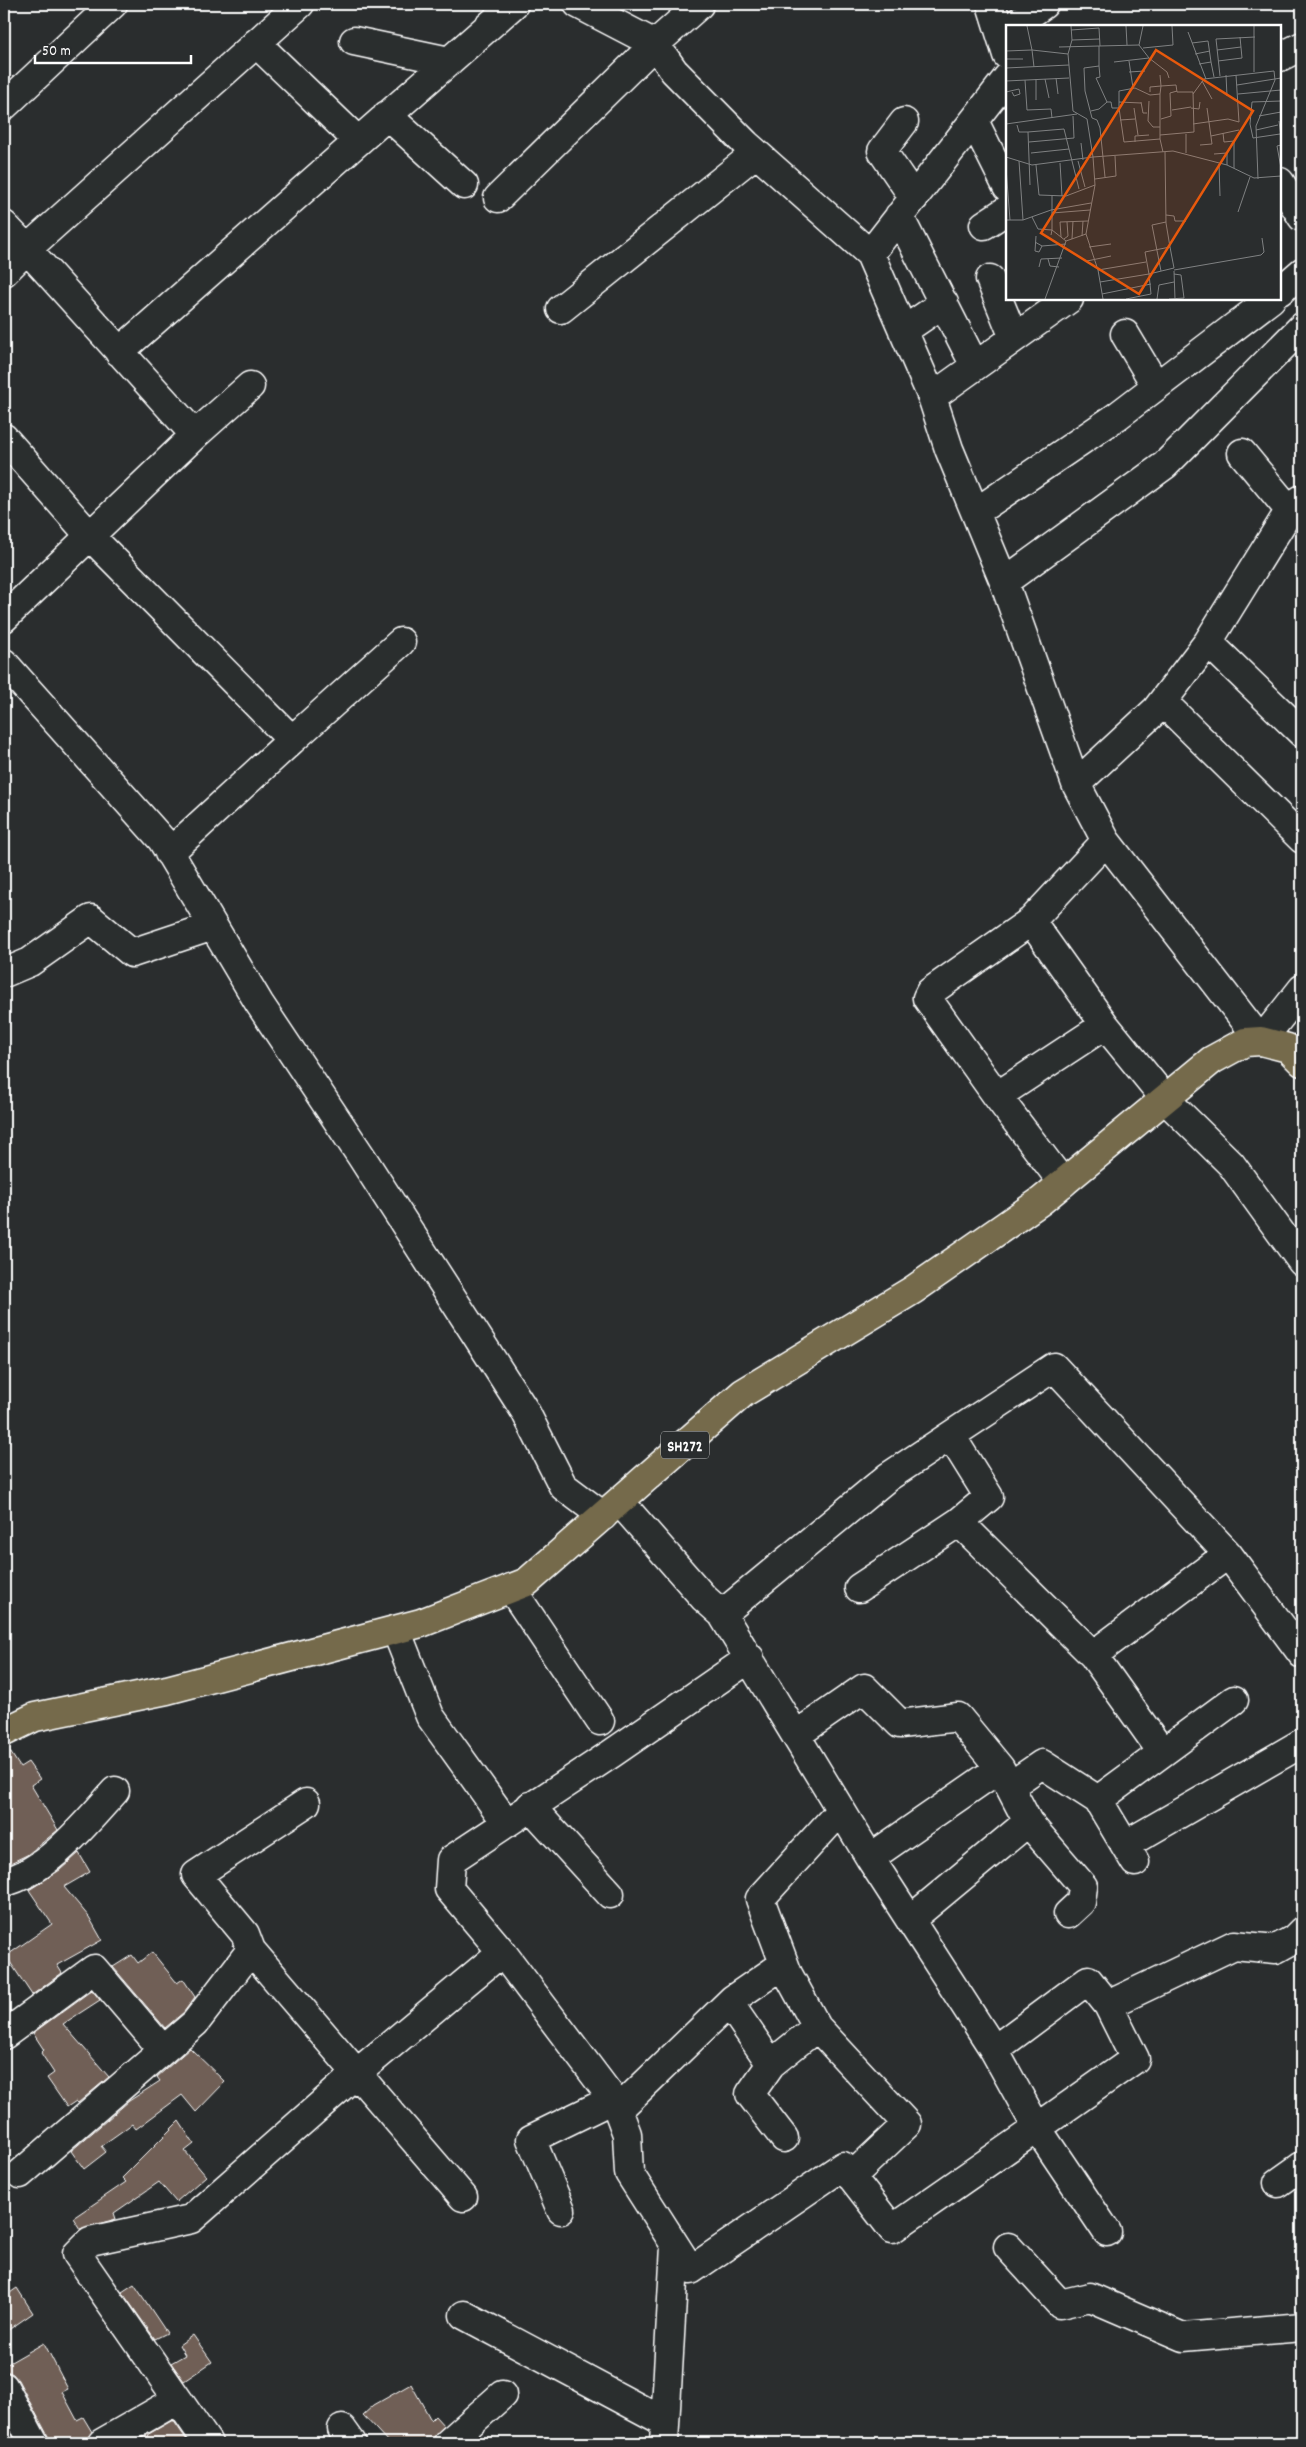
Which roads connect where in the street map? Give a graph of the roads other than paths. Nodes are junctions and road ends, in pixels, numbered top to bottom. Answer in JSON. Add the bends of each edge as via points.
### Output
{"nodes":[{"id":1,"x":113,"y":4,"type":"edge"},
{"id":2,"x":300,"y":4,"type":"edge"},
{"id":3,"x":514,"y":4,"type":"edge"},
{"id":4,"x":578,"y":4,"type":"edge"},
{"id":5,"x":991,"y":4,"type":"edge"},
{"id":6,"x":1044,"y":4,"type":"edge"},
{"id":7,"x":699,"y":5,"type":"dead end"},
{"id":8,"x":1020,"y":25,"type":"edge"},
{"id":9,"x":1006,"y":35,"type":"edge"},
{"id":10,"x":354,"y":41,"type":"dead end"},
{"id":11,"x":256,"y":43,"type":"junction"},
{"id":12,"x":655,"y":44,"type":"junction"},
{"id":13,"x":1302,"y":46,"type":"edge"},
{"id":14,"x":1281,"y":56,"type":"edge"},
{"id":15,"x":450,"y":61,"type":"junction"},
{"id":16,"x":1006,"y":79,"type":"edge"},
{"id":17,"x":4,"y":106,"type":"edge"},
{"id":18,"x":387,"y":115,"type":"junction"},
{"id":19,"x":974,"y":121,"type":"junction"},
{"id":20,"x":904,"y":122,"type":"dead end"},
{"id":21,"x":358,"y":141,"type":"junction"},
{"id":22,"x":756,"y":153,"type":"junction"},
{"id":23,"x":1289,"y":184,"type":"edge"},
{"id":24,"x":1006,"y":185,"type":"edge"},
{"id":25,"x":464,"y":186,"type":"dead end"},
{"id":26,"x":498,"y":198,"type":"dead end"},
{"id":27,"x":907,"y":207,"type":"junction"},
{"id":28,"x":1006,"y":211,"type":"edge"},
{"id":29,"x":1302,"y":217,"type":"edge"},
{"id":30,"x":4,"y":225,"type":"edge"},
{"id":31,"x":984,"y":225,"type":"dead end"},
{"id":32,"x":27,"y":249,"type":"junction"},
{"id":33,"x":870,"y":254,"type":"junction"},
{"id":34,"x":4,"y":272,"type":"edge"},
{"id":35,"x":990,"y":279,"type":"dead end"},
{"id":36,"x":1068,"y":300,"type":"edge"},
{"id":37,"x":1266,"y":300,"type":"edge"},
{"id":38,"x":944,"y":303,"type":"junction"},
{"id":39,"x":561,"y":309,"type":"dead end"},
{"id":40,"x":1302,"y":327,"type":"edge"},
{"id":41,"x":904,"y":331,"type":"junction"},
{"id":42,"x":1125,"y":334,"type":"dead end"},
{"id":43,"x":1014,"y":338,"type":"junction"},
{"id":44,"x":119,"y":352,"type":"junction"},
{"id":45,"x":976,"y":366,"type":"junction"},
{"id":46,"x":250,"y":386,"type":"dead end"},
{"id":47,"x":1156,"y":386,"type":"junction"},
{"id":48,"x":932,"y":397,"type":"junction"},
{"id":49,"x":194,"y":435,"type":"junction"},
{"id":50,"x":4,"y":438,"type":"edge"},
{"id":51,"x":1242,"y":454,"type":"dead end"},
{"id":52,"x":1296,"y":505,"type":"edge"},
{"id":53,"x":976,"y":512,"type":"junction"},
{"id":54,"x":90,"y":536,"type":"junction"},
{"id":55,"x":1004,"y":582,"type":"junction"},
{"id":56,"x":4,"y":618,"type":"edge"},
{"id":57,"x":401,"y":642,"type":"dead end"},
{"id":58,"x":1208,"y":642,"type":"junction"},
{"id":59,"x":4,"y":663,"type":"edge"},
{"id":60,"x":1163,"y":702,"type":"junction"},
{"id":61,"x":1302,"y":733,"type":"edge"},
{"id":62,"x":292,"y":740,"type":"junction"},
{"id":63,"x":1076,"y":784,"type":"junction"},
{"id":64,"x":1302,"y":840,"type":"edge"},
{"id":65,"x":1106,"y":841,"type":"junction"},
{"id":66,"x":169,"y":853,"type":"junction"},
{"id":67,"x":1030,"y":921,"type":"junction"},
{"id":68,"x":213,"y":926,"type":"junction"},
{"id":69,"x":4,"y":973,"type":"edge"},
{"id":70,"x":1302,"y":989,"type":"edge"},
{"id":71,"x":1105,"y":1025,"type":"junction"},
{"id":72,"x":1262,"y":1041,"type":"junction"},
{"id":73,"x":1302,"y":1062,"type":"edge"},
{"id":74,"x":997,"y":1096,"type":"junction"},
{"id":75,"x":1166,"y":1100,"type":"junction"},
{"id":76,"x":1063,"y":1183,"type":"junction"},
{"id":77,"x":1302,"y":1262,"type":"edge"},
{"id":78,"x":950,"y":1436,"type":"junction"},
{"id":79,"x":612,"y":1510,"type":"junction"},
{"id":80,"x":960,"y":1522,"type":"junction"},
{"id":81,"x":1228,"y":1554,"type":"junction"},
{"id":82,"x":510,"y":1588,"type":"junction"},
{"id":83,"x":859,"y":1588,"type":"dead end"},
{"id":84,"x":722,"y":1614,"type":"junction"},
{"id":85,"x":396,"y":1630,"type":"junction"},
{"id":86,"x":1302,"y":1654,"type":"edge"},
{"id":87,"x":1093,"y":1655,"type":"junction"},
{"id":88,"x":750,"y":1658,"type":"junction"},
{"id":89,"x":1234,"y":1700,"type":"dead end"},
{"id":90,"x":600,"y":1721,"type":"dead end"},
{"id":91,"x":5,"y":1730,"type":"edge"},
{"id":92,"x":796,"y":1735,"type":"junction"},
{"id":93,"x":1302,"y":1743,"type":"edge"},
{"id":94,"x":1162,"y":1752,"type":"junction"},
{"id":95,"x":1005,"y":1777,"type":"junction"},
{"id":96,"x":115,"y":1791,"type":"dead end"},
{"id":97,"x":1098,"y":1800,"type":"junction"},
{"id":98,"x":306,"y":1803,"type":"dead end"},
{"id":99,"x":530,"y":1806,"type":"junction"},
{"id":100,"x":841,"y":1810,"type":"junction"},
{"id":101,"x":506,"y":1822,"type":"junction"},
{"id":102,"x":1028,"y":1822,"type":"junction"},
{"id":103,"x":870,"y":1858,"type":"junction"},
{"id":104,"x":4,"y":1882,"type":"edge"},
{"id":105,"x":610,"y":1894,"type":"dead end"},
{"id":106,"x":1068,"y":1914,"type":"dead end"},
{"id":107,"x":910,"y":1920,"type":"junction"},
{"id":108,"x":1300,"y":1938,"type":"edge"},
{"id":109,"x":251,"y":1950,"type":"junction"},
{"id":110,"x":502,"y":1952,"type":"junction"},
{"id":111,"x":784,"y":1964,"type":"junction"},
{"id":112,"x":729,"y":2003,"type":"junction"},
{"id":113,"x":1108,"y":2005,"type":"junction"},
{"id":114,"x":817,"y":2027,"type":"junction"},
{"id":115,"x":4,"y":2035,"type":"edge"},
{"id":116,"x":163,"y":2050,"type":"junction"},
{"id":117,"x":994,"y":2050,"type":"junction"},
{"id":118,"x":770,"y":2064,"type":"junction"},
{"id":119,"x":357,"y":2073,"type":"junction"},
{"id":120,"x":615,"y":2105,"type":"junction"},
{"id":121,"x":1038,"y":2128,"type":"junction"},
{"id":122,"x":784,"y":2138,"type":"dead end"},
{"id":123,"x":1302,"y":2166,"type":"edge"},
{"id":124,"x":20,"y":2174,"type":"dead end"},
{"id":125,"x":851,"y":2177,"type":"junction"},
{"id":126,"x":1278,"y":2184,"type":"dead end"},
{"id":127,"x":463,"y":2197,"type":"dead end"},
{"id":128,"x":561,"y":2210,"type":"dead end"},
{"id":129,"x":1107,"y":2232,"type":"dead end"},
{"id":130,"x":675,"y":2246,"type":"junction"},
{"id":131,"x":1008,"y":2248,"type":"dead end"},
{"id":132,"x":464,"y":2315,"type":"dead end"},
{"id":133,"x":1302,"y":2327,"type":"edge"},
{"id":134,"x":4,"y":2387,"type":"edge"},
{"id":135,"x":502,"y":2395,"type":"dead end"},
{"id":136,"x":177,"y":2400,"type":"junction"},
{"id":137,"x":665,"y":2433,"type":"edge"},
{"id":138,"x":34,"y":2443,"type":"edge"},
{"id":139,"x":102,"y":2443,"type":"edge"},
{"id":140,"x":208,"y":2443,"type":"edge"},
{"id":141,"x":448,"y":2443,"type":"edge"}],
"edges":[{"from":1,"to":17,"type":"street"},
{"from":2,"to":11,"type":"street"},
{"from":3,"to":15,"type":"street"},
{"from":4,"to":12,"type":"street"},
{"from":5,"to":9,"type":"street"},
{"from":6,"to":8,"type":"street"},
{"from":7,"to":12,"type":"street"},
{"from":10,"to":15,"type":"street"},
{"from":11,"to":21,"type":"street"},
{"from":11,"to":32,"type":"street"},
{"from":12,"to":22,"type":"street","via":[[674,71]]},
{"from":12,"to":26,"type":"street"},
{"from":13,"to":14,"type":"street"},
{"from":15,"to":18,"type":"street"},
{"from":16,"to":19,"type":"street"},
{"from":18,"to":21,"type":"street"},
{"from":18,"to":25,"type":"street"},
{"from":19,"to":24,"type":"street"},
{"from":19,"to":27,"type":"street"},
{"from":20,"to":27,"type":"street","via":[[882,151]]},
{"from":21,"to":44,"type":"street"},
{"from":22,"to":33,"type":"street"},
{"from":22,"to":39,"type":"street"},
{"from":23,"to":29,"type":"street"},
{"from":27,"to":33,"type":"street"},
{"from":27,"to":38,"type":"street"},
{"from":28,"to":31,"type":"street"},
{"from":30,"to":32,"type":"street"},
{"from":32,"to":34,"type":"street"},
{"from":32,"to":44,"type":"street"},
{"from":33,"to":41,"type":"street"},
{"from":35,"to":43,"type":"street"},
{"from":36,"to":43,"type":"street"},
{"from":37,"to":47,"type":"street"},
{"from":38,"to":41,"type":"street"},
{"from":38,"to":45,"type":"street"},
{"from":40,"to":55,"type":"street","via":[[1165,465]]},
{"from":41,"to":48,"type":"street"},
{"from":42,"to":47,"type":"street"},
{"from":43,"to":45,"type":"street"},
{"from":44,"to":49,"type":"street"},
{"from":45,"to":48,"type":"street"},
{"from":46,"to":49,"type":"street"},
{"from":47,"to":53,"type":"street"},
{"from":48,"to":53,"type":"street","via":[[949,449]]},
{"from":49,"to":54,"type":"street"},
{"from":50,"to":54,"type":"street"},
{"from":51,"to":52,"type":"street"},
{"from":52,"to":58,"type":"street"},
{"from":53,"to":55,"type":"street"},
{"from":54,"to":56,"type":"street"},
{"from":54,"to":62,"type":"street"},
{"from":55,"to":63,"type":"street"},
{"from":57,"to":62,"type":"street"},
{"from":58,"to":60,"type":"street"},
{"from":58,"to":61,"type":"street"},
{"from":59,"to":66,"type":"street","via":[[162,840]]},
{"from":60,"to":63,"type":"street"},
{"from":60,"to":64,"type":"street"},
{"from":62,"to":66,"type":"street"},
{"from":63,"to":65,"type":"street"},
{"from":65,"to":67,"type":"street"},
{"from":65,"to":72,"type":"street"},
{"from":66,"to":68,"type":"street"},
{"from":67,"to":71,"type":"street"},
{"from":67,"to":74,"type":"street","via":[[930,992],[927,998]]},
{"from":68,"to":69,"type":"street","via":[[132,953],[91,919],[30,962]]},
{"from":68,"to":79,"type":"street","via":[[525,1411],[563,1486]]},
{"from":70,"to":72,"type":"street"},
{"from":71,"to":74,"type":"street"},
{"from":71,"to":75,"type":"street"},
{"from":72,"to":73,"type":"main road","number":"SH272","via":[[1288,1048]]},
{"from":72,"to":75,"type":"main road","number":"SH272","via":[[1245,1042],[1212,1060]]},
{"from":74,"to":76,"type":"street"},
{"from":75,"to":76,"type":"main road","number":"SH272"},
{"from":75,"to":77,"type":"street","via":[[1231,1164]]},
{"from":76,"to":79,"type":"main road","number":"SH272","via":[[913,1290],[743,1393]]},
{"from":78,"to":80,"type":"street","via":[[988,1496]]},
{"from":78,"to":81,"type":"street","via":[[1054,1367]]},
{"from":78,"to":84,"type":"street","via":[[888,1477]]},
{"from":79,"to":82,"type":"main road","number":"SH272","via":[[527,1582]]},
{"from":79,"to":84,"type":"street"},
{"from":80,"to":83,"type":"street"},
{"from":80,"to":87,"type":"street"},
{"from":81,"to":86,"type":"street"},
{"from":81,"to":87,"type":"street"},
{"from":82,"to":85,"type":"main road","number":"SH272"},
{"from":82,"to":90,"type":"street"},
{"from":84,"to":88,"type":"street"},
{"from":85,"to":91,"type":"main road","number":"SH272","via":[[168,1690],[35,1717]]},
{"from":85,"to":101,"type":"street","via":[[430,1716]]},
{"from":87,"to":94,"type":"street"},
{"from":88,"to":92,"type":"street"},
{"from":88,"to":99,"type":"street"},
{"from":89,"to":94,"type":"street"},
{"from":92,"to":95,"type":"street","via":[[864,1688],[900,1724],[958,1717]]},
{"from":92,"to":100,"type":"street"},
{"from":93,"to":97,"type":"street","via":[[1130,1853]]},
{"from":94,"to":97,"type":"street"},
{"from":95,"to":97,"type":"street","via":[[1042,1764]]},
{"from":95,"to":102,"type":"street"},
{"from":95,"to":103,"type":"street"},
{"from":96,"to":104,"type":"street","via":[[69,1840],[41,1863]]},
{"from":98,"to":109,"type":"street","via":[[196,1875],[245,1934]]},
{"from":99,"to":101,"type":"street"},
{"from":99,"to":105,"type":"street"},
{"from":100,"to":103,"type":"street"},
{"from":100,"to":111,"type":"street","via":[[760,1899]]},
{"from":101,"to":110,"type":"street","via":[[451,1860],[449,1889]]},
{"from":102,"to":106,"type":"street","via":[[1083,1886],[1081,1902]]},
{"from":102,"to":107,"type":"street"},
{"from":103,"to":107,"type":"street"},
{"from":107,"to":117,"type":"street"},
{"from":108,"to":113,"type":"street","via":[[1276,1949],[1234,1945]]},
{"from":109,"to":116,"type":"street","via":[[195,2023]]},
{"from":109,"to":119,"type":"street"},
{"from":110,"to":119,"type":"street"},
{"from":110,"to":120,"type":"street"},
{"from":111,"to":112,"type":"street"},
{"from":111,"to":114,"type":"street"},
{"from":112,"to":118,"type":"street"},
{"from":112,"to":120,"type":"street"},
{"from":113,"to":117,"type":"street","via":[[1088,1980]]},
{"from":113,"to":121,"type":"street","via":[[1135,2059]]},
{"from":114,"to":118,"type":"street"},
{"from":114,"to":125,"type":"street","via":[[906,2124]]},
{"from":115,"to":116,"type":"street","via":[[94,1969]]},
{"from":116,"to":124,"type":"street"},
{"from":117,"to":121,"type":"street"},
{"from":118,"to":122,"type":"street","via":[[750,2094]]},
{"from":119,"to":127,"type":"street"},
{"from":119,"to":136,"type":"street","via":[[191,2219],[90,2241],[77,2254]]},
{"from":120,"to":128,"type":"street","via":[[531,2139]]},
{"from":120,"to":130,"type":"street","via":[[627,2134],[629,2173]]},
{"from":121,"to":125,"type":"street","via":[[892,2229]]},
{"from":121,"to":129,"type":"street"},
{"from":123,"to":126,"type":"street"},
{"from":125,"to":130,"type":"street","via":[[843,2166],[691,2270]]},
{"from":130,"to":137,"type":"street"},
{"from":131,"to":133,"type":"street","via":[[1060,2304],[1090,2297],[1183,2337]]},
{"from":132,"to":137,"type":"street"},
{"from":134,"to":138,"type":"street"},
{"from":135,"to":141,"type":"street"},
{"from":136,"to":139,"type":"street"},
{"from":136,"to":140,"type":"street"}]}
